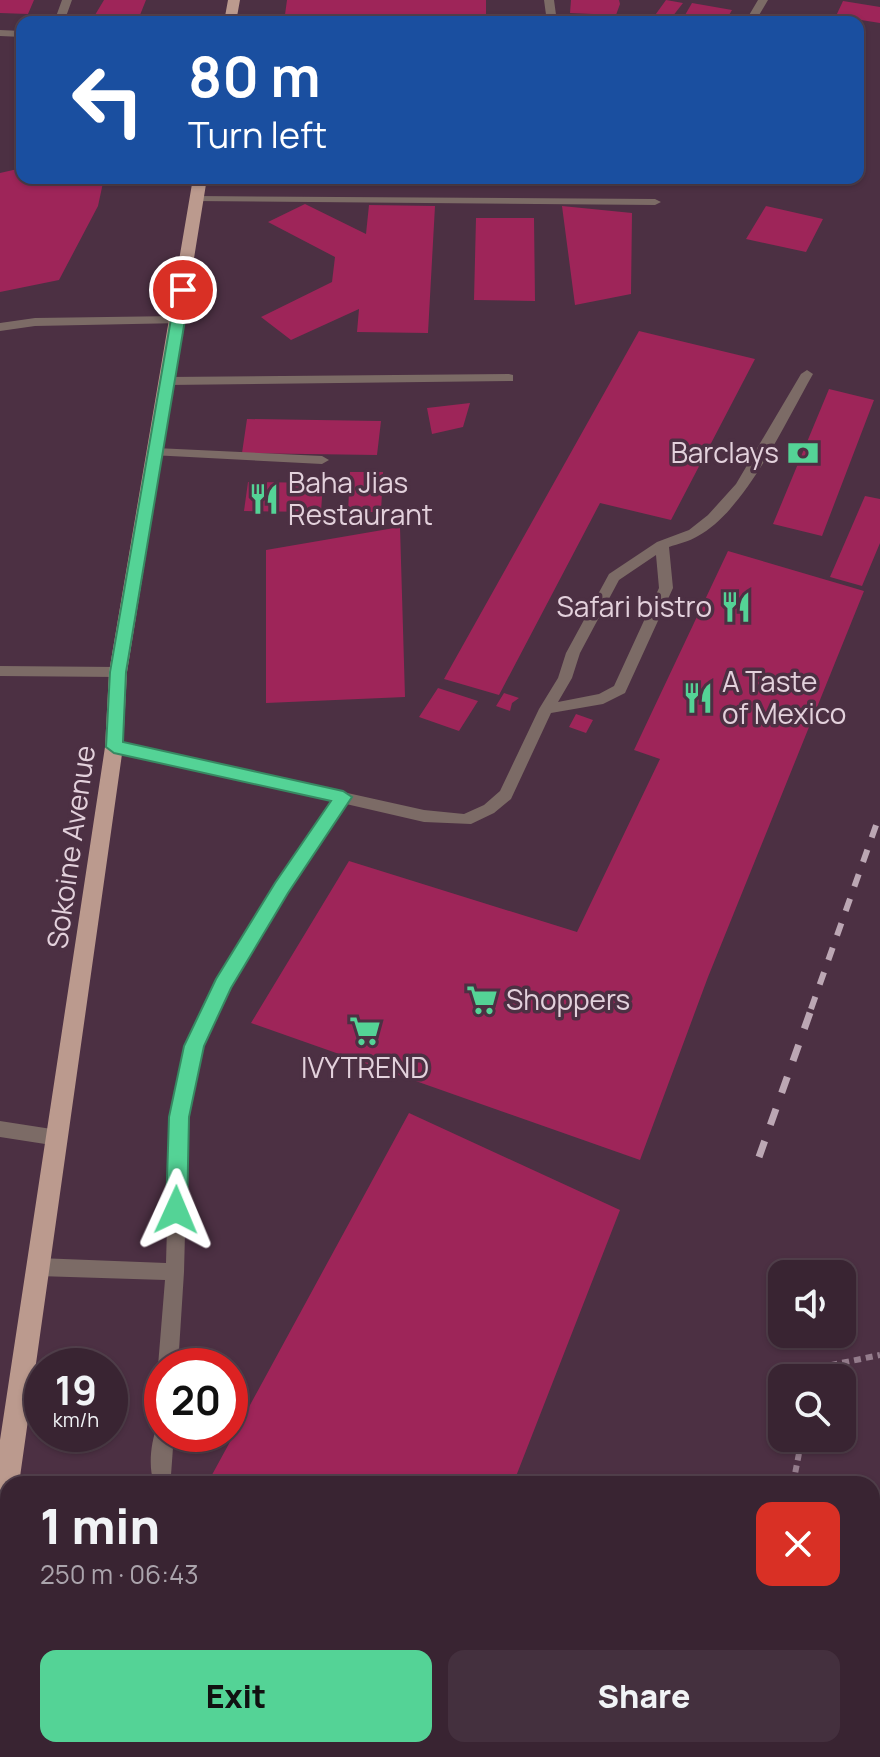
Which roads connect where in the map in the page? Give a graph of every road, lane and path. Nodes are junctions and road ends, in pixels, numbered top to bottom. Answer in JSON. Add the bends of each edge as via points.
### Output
{"nodes":[{"id":1,"x":199,"y":184,"type":"edge"},
{"id":2,"x":196,"y":199,"type":"junction"},
{"id":3,"x":655,"y":202,"type":"dead end"},
{"id":4,"x":178,"y":320,"type":"junction"},
{"id":5,"x":0,"y":327,"type":"edge"},
{"id":6,"x":807,"y":374,"type":"dead end"},
{"id":7,"x":509,"y":378,"type":"dead end"},
{"id":8,"x":168,"y":381,"type":"junction"},
{"id":9,"x":156,"y":452,"type":"junction"},
{"id":10,"x":322,"y":460,"type":"dead end"},
{"id":11,"x":662,"y":545,"type":"junction"},
{"id":12,"x":0,"y":671,"type":"edge"},
{"id":13,"x":118,"y":672,"type":"junction"},
{"id":14,"x":546,"y":709,"type":"junction"},
{"id":15,"x":114,"y":747,"type":"junction"},
{"id":16,"x":343,"y":797,"type":"junction"},
{"id":17,"x":0,"y":1129,"type":"edge"},
{"id":18,"x":58,"y":1138,"type":"junction"},
{"id":19,"x":38,"y":1267,"type":"junction"},
{"id":20,"x":175,"y":1272,"type":"junction"},
{"id":21,"x":169,"y":1348,"type":"edge"},
{"id":22,"x":880,"y":1355,"type":"edge"},
{"id":23,"x":836,"y":1364,"type":"edge"},
{"id":24,"x":8,"y":1413,"type":"edge"},
{"id":25,"x":163,"y":1452,"type":"edge"},
{"id":26,"x":799,"y":1452,"type":"edge"},
{"id":27,"x":161,"y":1475,"type":"dead end"},
{"id":28,"x":4,"y":1476,"type":"edge"},
{"id":29,"x":795,"y":1476,"type":"edge"}],
"edges":[{"from":1,"to":2,"type":"main road","name":"Sokoine Avenue"},
{"from":2,"to":3,"type":"street"},
{"from":2,"to":4,"type":"main road","name":"Sokoine Avenue"},
{"from":4,"to":5,"type":"street"},
{"from":4,"to":8,"type":"main road","name":"Sokoine Avenue"},
{"from":6,"to":11,"type":"street","via":[[741,487],[694,533]]},
{"from":7,"to":8,"type":"street"},
{"from":8,"to":9,"type":"main road","name":"Sokoine Avenue"},
{"from":9,"to":10,"type":"street"},
{"from":9,"to":13,"type":"main road","name":"Sokoine Avenue"},
{"from":11,"to":14,"type":"street","via":[[614,577]]},
{"from":11,"to":14,"type":"street","via":[[666,588],[620,689],[603,699]]},
{"from":12,"to":13,"type":"street"},
{"from":13,"to":15,"type":"main road","name":"Sokoine Avenue"},
{"from":14,"to":16,"type":"street","via":[[506,795],[465,820]]},
{"from":15,"to":16,"type":"street"},
{"from":15,"to":18,"type":"main road","name":"Sokoine Avenue"},
{"from":16,"to":20,"type":"street","via":[[223,984],[194,1046],[179,1117]]},
{"from":17,"to":18,"type":"street"},
{"from":18,"to":19,"type":"main road","name":"Sokoine Avenue"},
{"from":19,"to":20,"type":"street"},
{"from":19,"to":24,"type":"main road","name":"Sokoine Avenue"},
{"from":20,"to":21,"type":"street"},
{"from":22,"to":23,"type":"path"},
{"from":24,"to":28,"type":"main road","name":"Sokoine Avenue"},
{"from":25,"to":27,"type":"street"},
{"from":26,"to":29,"type":"path"}]}
